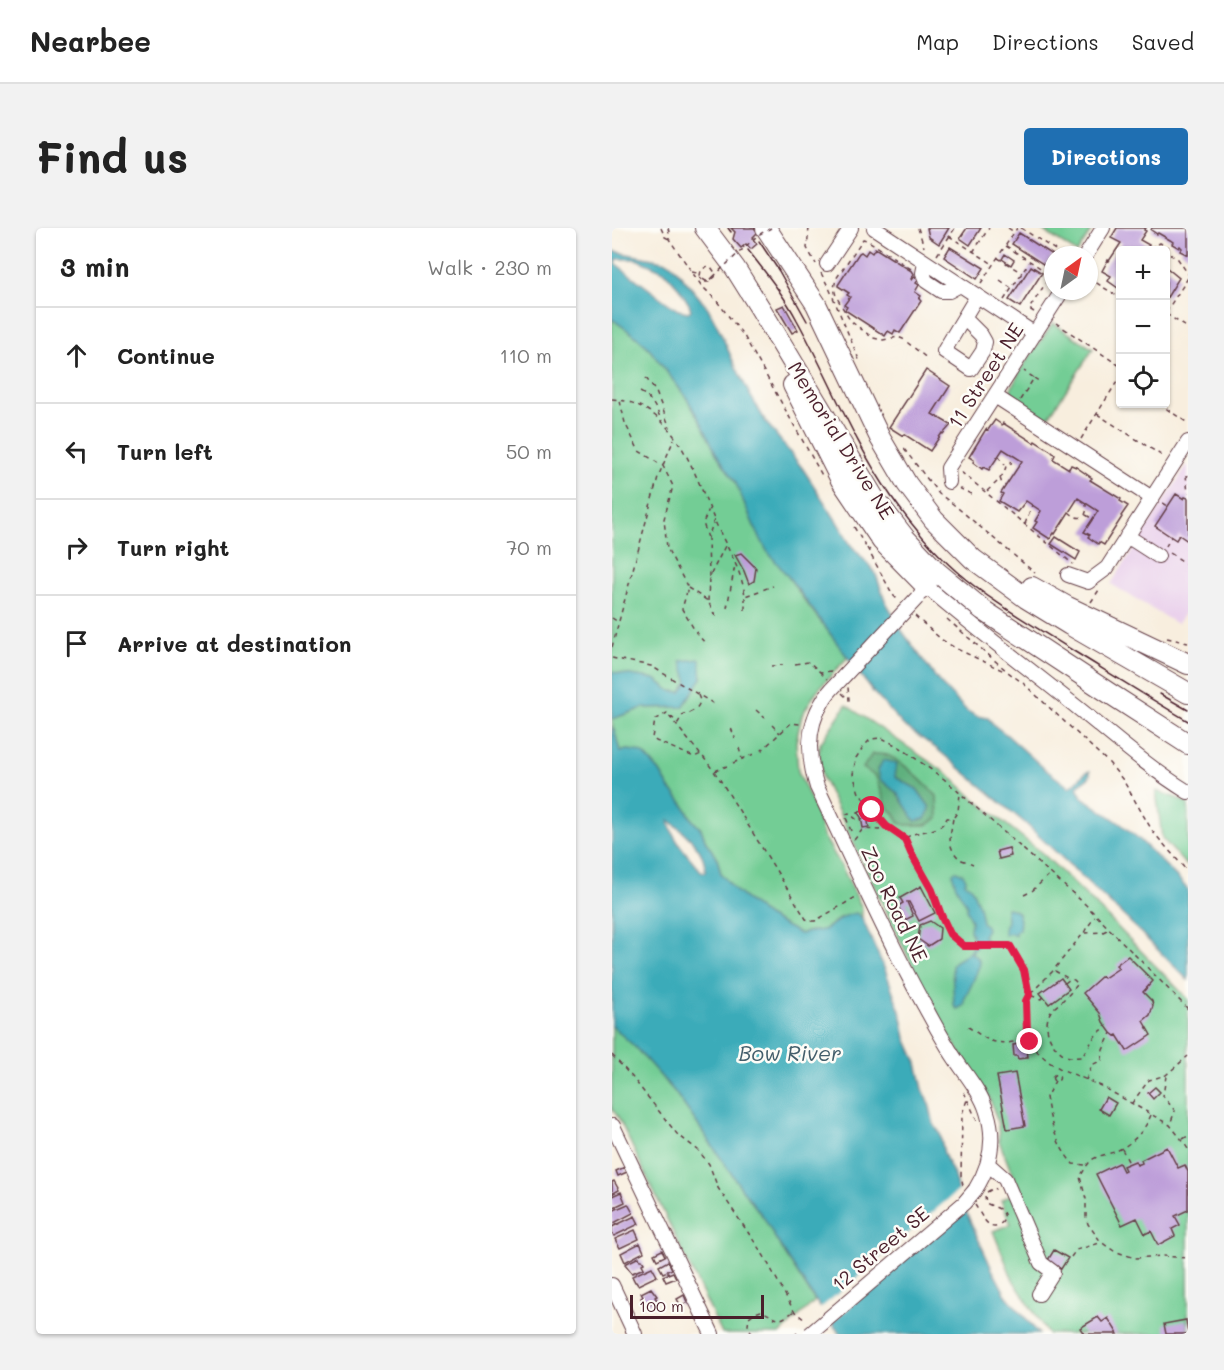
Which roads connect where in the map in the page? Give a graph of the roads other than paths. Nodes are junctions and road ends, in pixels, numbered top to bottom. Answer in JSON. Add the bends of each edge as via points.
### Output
{"nodes":[{"id":1,"x":705,"y":228,"type":"edge"},
{"id":2,"x":782,"y":228,"type":"edge"},
{"id":3,"x":850,"y":228,"type":"edge"},
{"id":4,"x":874,"y":228,"type":"edge"},
{"id":5,"x":1103,"y":228,"type":"edge"},
{"id":6,"x":758,"y":235,"type":"edge"},
{"id":7,"x":1092,"y":246,"type":"edge"},
{"id":8,"x":821,"y":267,"type":"road end"},
{"id":9,"x":976,"y":295,"type":"junction"},
{"id":10,"x":1056,"y":300,"type":"edge"},
{"id":11,"x":816,"y":304,"type":"junction"},
{"id":12,"x":964,"y":318,"type":"dead end"},
{"id":13,"x":775,"y":332,"type":"junction"},
{"id":14,"x":1035,"y":334,"type":"junction"},
{"id":15,"x":994,"y":396,"type":"junction"},
{"id":16,"x":1188,"y":442,"type":"edge"},
{"id":17,"x":948,"y":475,"type":"road end"},
{"id":18,"x":1152,"y":498,"type":"junction"},
{"id":19,"x":934,"y":520,"type":"junction"},
{"id":20,"x":1127,"y":536,"type":"junction"},
{"id":21,"x":1161,"y":553,"type":"road end"},
{"id":22,"x":1068,"y":575,"type":"dead end"},
{"id":23,"x":922,"y":593,"type":"junction"},
{"id":24,"x":1188,"y":664,"type":"edge"},
{"id":25,"x":1188,"y":693,"type":"edge"},
{"id":26,"x":1188,"y":744,"type":"edge"},
{"id":27,"x":1188,"y":792,"type":"edge"},
{"id":28,"x":613,"y":1126,"type":"edge"},
{"id":29,"x":988,"y":1164,"type":"junction"},
{"id":30,"x":971,"y":1192,"type":"joint"},
{"id":31,"x":612,"y":1285,"type":"edge"},
{"id":32,"x":1039,"y":1294,"type":"dead end"},
{"id":33,"x":802,"y":1330,"type":"edge"},
{"id":34,"x":635,"y":1334,"type":"edge"},
{"id":35,"x":712,"y":1334,"type":"edge"}],
"edges":[{"from":1,"to":13,"type":"highway","name":"Memorial Drive NE"},
{"from":2,"to":11,"type":"highway","via":[[812,280]]},
{"from":3,"to":8,"type":"street"},
{"from":4,"to":9,"type":"street","via":[[924,267]]},
{"from":5,"to":7,"type":"street"},
{"from":6,"to":11,"type":"highway","name":"Memorial Drive NE"},
{"from":9,"to":12,"type":"street"},
{"from":9,"to":14,"type":"street"},
{"from":10,"to":14,"type":"street","name":"11 Street NE"},
{"from":11,"to":19,"type":"highway","name":"Memorial Drive NE","via":[[880,438]]},
{"from":13,"to":23,"type":"highway","via":[[781,363],[841,480]]},
{"from":13,"to":26,"type":"highway","name":"Memorial Drive NE","via":[[874,498],[937,572],[983,610]]},
{"from":14,"to":15,"type":"street","name":"11 Street NE"},
{"from":15,"to":17,"type":"street","name":"11 Street NE"},
{"from":15,"to":18,"type":"street"},
{"from":16,"to":18,"type":"street"},
{"from":18,"to":20,"type":"street"},
{"from":19,"to":24,"type":"highway","via":[[951,526],[1034,588]]},
{"from":19,"to":25,"type":"highway","name":"Memorial Drive NE","via":[[973,559],[1026,598]]},
{"from":20,"to":21,"type":"street"},
{"from":20,"to":22,"type":"street","via":[[1107,568],[1088,582]]},
{"from":23,"to":27,"type":"street","via":[[966,620]]},
{"from":23,"to":29,"type":"street","name":"Zoo Road NE","bridge":true,"via":[[822,702],[810,743],[813,773],[916,992],[983,1101],[991,1128]]},
{"from":28,"to":35,"type":"street"},
{"from":29,"to":30,"type":"street","name":"Zoo Road NE"},
{"from":29,"to":32,"type":"street","via":[[1005,1179],[1041,1263],[1053,1272]]},
{"from":30,"to":33,"type":"street","name":"12 Street SE","bridge":true,"via":[[964,1203]]},
{"from":31,"to":34,"type":"street"}]}
